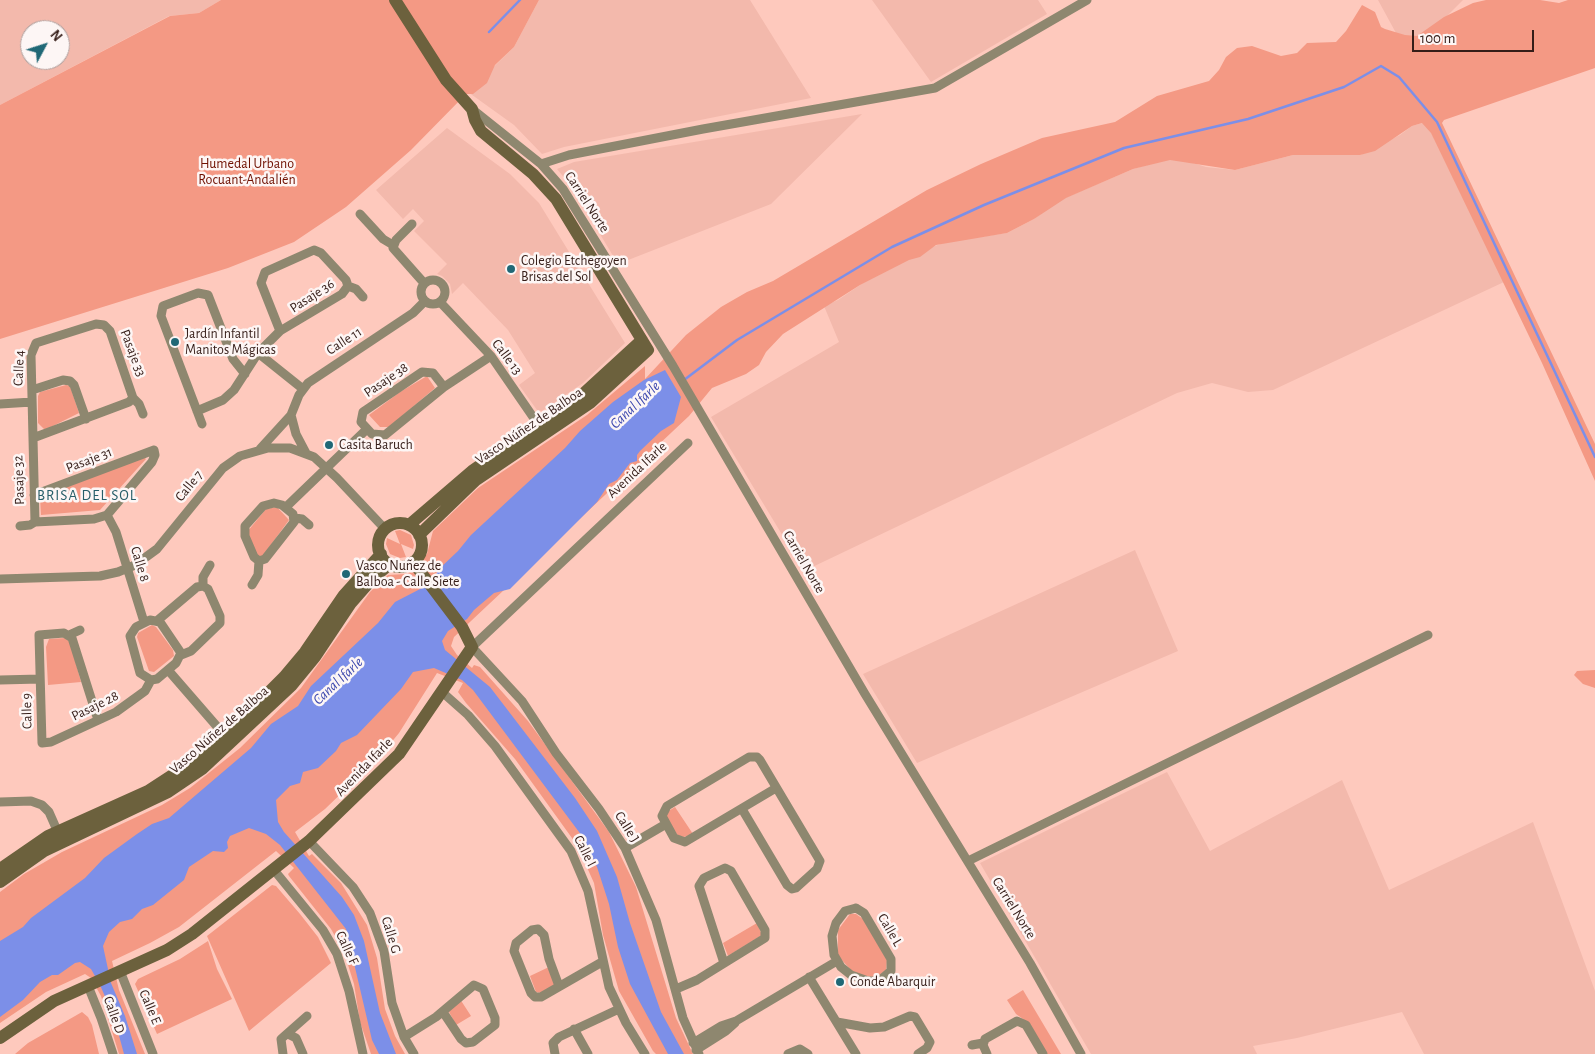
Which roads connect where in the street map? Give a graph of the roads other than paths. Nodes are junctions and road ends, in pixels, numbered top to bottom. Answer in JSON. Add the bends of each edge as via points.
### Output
{"nodes":[{"id":1,"x":395,"y":0,"type":"edge"},
{"id":2,"x":1087,"y":0,"type":"edge"},
{"id":3,"x":472,"y":109,"type":"junction"},
{"id":4,"x":541,"y":164,"type":"junction"},
{"id":5,"x":360,"y":214,"type":"dead end"},
{"id":6,"x":412,"y":224,"type":"dead end"},
{"id":7,"x":393,"y":246,"type":"junction"},
{"id":8,"x":424,"y":284,"type":"junction"},
{"id":9,"x":348,"y":286,"type":"junction"},
{"id":10,"x":363,"y":297,"type":"dead end"},
{"id":11,"x":424,"y":301,"type":"junction"},
{"id":12,"x":440,"y":302,"type":"junction"},
{"id":13,"x":280,"y":331,"type":"junction"},
{"id":14,"x":42,"y":340,"type":"joint"},
{"id":15,"x":649,"y":344,"type":"junction"},
{"id":16,"x":258,"y":352,"type":"junction"},
{"id":17,"x":491,"y":356,"type":"junction"},
{"id":18,"x":245,"y":374,"type":"junction"},
{"id":19,"x":444,"y":387,"type":"junction"},
{"id":20,"x":303,"y":389,"type":"junction"},
{"id":21,"x":32,"y":390,"type":"junction"},
{"id":22,"x":133,"y":398,"type":"junction"},
{"id":23,"x":32,"y":402,"type":"junction"},
{"id":24,"x":0,"y":404,"type":"edge"},
{"id":25,"x":197,"y":411,"type":"junction"},
{"id":26,"x":143,"y":414,"type":"dead end"},
{"id":27,"x":291,"y":416,"type":"junction"},
{"id":28,"x":86,"y":419,"type":"junction"},
{"id":29,"x":202,"y":424,"type":"dead end"},
{"id":30,"x":542,"y":429,"type":"junction"},
{"id":31,"x":367,"y":430,"type":"junction"},
{"id":32,"x":33,"y":438,"type":"junction"},
{"id":33,"x":688,"y":443,"type":"dead end"},
{"id":34,"x":259,"y":449,"type":"junction"},
{"id":35,"x":306,"y":453,"type":"junction"},
{"id":36,"x":327,"y":468,"type":"junction"},
{"id":37,"x":34,"y":496,"type":"junction"},
{"id":38,"x":286,"y":507,"type":"junction"},
{"id":39,"x":108,"y":515,"type":"junction"},
{"id":40,"x":295,"y":518,"type":"junction"},
{"id":41,"x":35,"y":522,"type":"junction"},
{"id":42,"x":409,"y":525,"type":"junction"},
{"id":43,"x":20,"y":526,"type":"dead end"},
{"id":44,"x":309,"y":526,"type":"dead end"},
{"id":45,"x":385,"y":528,"type":"junction"},
{"id":46,"x":420,"y":535,"type":"junction"},
{"id":47,"x":385,"y":559,"type":"junction"},
{"id":48,"x":259,"y":561,"type":"junction"},
{"id":49,"x":413,"y":562,"type":"junction"},
{"id":50,"x":210,"y":565,"type":"dead end"},
{"id":51,"x":127,"y":569,"type":"junction"},
{"id":52,"x":0,"y":579,"type":"edge"},
{"id":53,"x":252,"y":585,"type":"dead end"},
{"id":54,"x":203,"y":586,"type":"junction"},
{"id":55,"x":158,"y":620,"type":"junction"},
{"id":56,"x":144,"y":622,"type":"junction"},
{"id":57,"x":80,"y":630,"type":"dead end"},
{"id":58,"x":69,"y":635,"type":"junction"},
{"id":59,"x":1428,"y":635,"type":"dead end"},
{"id":60,"x":472,"y":647,"type":"junction"},
{"id":61,"x":180,"y":655,"type":"junction"},
{"id":62,"x":168,"y":670,"type":"junction"},
{"id":63,"x":40,"y":678,"type":"junction"},
{"id":64,"x":0,"y":680,"type":"edge"},
{"id":65,"x":151,"y":680,"type":"junction"},
{"id":66,"x":446,"y":687,"type":"junction"},
{"id":67,"x":98,"y":720,"type":"junction"},
{"id":68,"x":228,"y":739,"type":"junction"},
{"id":69,"x":42,"y":744,"type":"joint"},
{"id":70,"x":776,"y":788,"type":"junction"},
{"id":71,"x":0,"y":802,"type":"edge"},
{"id":72,"x":742,"y":808,"type":"junction"},
{"id":73,"x":666,"y":824,"type":"junction"},
{"id":74,"x":60,"y":837,"type":"junction"},
{"id":75,"x":306,"y":843,"type":"junction"},
{"id":76,"x":625,"y":848,"type":"junction"},
{"id":77,"x":968,"y":861,"type":"junction"},
{"id":78,"x":278,"y":867,"type":"junction"},
{"id":79,"x":0,"y":869,"type":"edge"},
{"id":80,"x":0,"y":882,"type":"edge"},
{"id":81,"x":837,"y":961,"type":"junction"},
{"id":82,"x":602,"y":962,"type":"junction"},
{"id":83,"x":724,"y":964,"type":"junction"},
{"id":84,"x":117,"y":972,"type":"junction"},
{"id":85,"x":810,"y":977,"type":"junction"},
{"id":86,"x":90,"y":985,"type":"junction"},
{"id":87,"x":559,"y":986,"type":"junction"},
{"id":88,"x":676,"y":989,"type":"junction"},
{"id":89,"x":619,"y":1010,"type":"junction"},
{"id":90,"x":444,"y":1012,"type":"junction"},
{"id":91,"x":307,"y":1016,"type":"dead end"},
{"id":92,"x":837,"y":1022,"type":"junction"},
{"id":93,"x":574,"y":1029,"type":"junction"},
{"id":94,"x":288,"y":1034,"type":"junction"},
{"id":95,"x":404,"y":1037,"type":"junction"},
{"id":96,"x":0,"y":1038,"type":"edge"},
{"id":97,"x":983,"y":1043,"type":"junction"},
{"id":98,"x":972,"y":1045,"type":"dead end"},
{"id":99,"x":696,"y":1049,"type":"edge"},
{"id":100,"x":113,"y":1054,"type":"edge"},
{"id":101,"x":154,"y":1054,"type":"edge"},
{"id":102,"x":283,"y":1054,"type":"edge"},
{"id":103,"x":303,"y":1054,"type":"edge"},
{"id":104,"x":363,"y":1054,"type":"edge"},
{"id":105,"x":414,"y":1054,"type":"edge"},
{"id":106,"x":555,"y":1054,"type":"edge"},
{"id":107,"x":588,"y":1054,"type":"edge"},
{"id":108,"x":644,"y":1054,"type":"edge"},
{"id":109,"x":788,"y":1054,"type":"edge"},
{"id":110,"x":808,"y":1054,"type":"edge"},
{"id":111,"x":856,"y":1054,"type":"edge"},
{"id":112,"x":918,"y":1054,"type":"edge"},
{"id":113,"x":987,"y":1054,"type":"edge"},
{"id":114,"x":1043,"y":1054,"type":"edge"},
{"id":115,"x":1081,"y":1054,"type":"edge"}],
"edges":[{"from":1,"to":3,"type":"street","name":"Carriel Norte","via":[[446,80]]},
{"from":2,"to":4,"type":"street","via":[[934,88],[703,128],[569,155]]},
{"from":3,"to":4,"type":"street","name":"Carriel Norte"},
{"from":3,"to":15,"type":"street","name":"Carriel Norte","via":[[481,131],[533,174],[556,199]]},
{"from":4,"to":15,"type":"street","name":"Carriel Norte","via":[[563,189]]},
{"from":5,"to":7,"type":"street"},
{"from":6,"to":7,"type":"street"},
{"from":7,"to":8,"type":"street","via":[[395,253]]},
{"from":8,"to":11,"type":"street","via":[[420,293]]},
{"from":8,"to":12,"type":"street","via":[[434,280],[441,283],[445,293]]},
{"from":9,"to":10,"type":"street","name":"Pasaje 36"},
{"from":9,"to":13,"type":"street","name":"Pasaje 36","via":[[342,294]]},
{"from":9,"to":13,"type":"street","name":"Pasaje 36","via":[[346,280],[314,250],[265,272],[261,283]]},
{"from":11,"to":12,"type":"street"},
{"from":11,"to":20,"type":"street","name":"Calle 11","via":[[413,313],[314,377]]},
{"from":12,"to":17,"type":"street","name":"Calle 13"},
{"from":13,"to":16,"type":"street"},
{"from":14,"to":21,"type":"street","name":"Calle 4","via":[[31,351]]},
{"from":14,"to":22,"type":"street","name":"Pasaje 33","via":[[96,324],[104,325],[110,331]]},
{"from":15,"to":30,"type":"street","name":"Vasco Núñez de Balboa","via":[[590,403]]},
{"from":15,"to":77,"type":"street","name":"Carriel Norte","via":[[673,366],[865,694]]},
{"from":16,"to":18,"type":"street"},
{"from":16,"to":20,"type":"street"},
{"from":17,"to":19,"type":"street"},
{"from":17,"to":30,"type":"street","name":"Calle 13"},
{"from":18,"to":25,"type":"street","via":[[229,395]]},
{"from":18,"to":25,"type":"street","via":[[233,360],[208,295],[198,292],[165,303],[161,316]]},
{"from":19,"to":31,"type":"street","via":[[386,435],[375,435]]},
{"from":19,"to":31,"type":"street","name":"Pasaje 38","via":[[433,373],[422,372],[363,412],[361,420]]},
{"from":20,"to":27,"type":"street","name":"Calle 11"},
{"from":21,"to":23,"type":"street","name":"Calle 4"},
{"from":21,"to":28,"type":"street","via":[[63,380],[70,381]]},
{"from":22,"to":26,"type":"street","name":"Pasaje 33"},
{"from":22,"to":28,"type":"street","name":"Pasaje 33"},
{"from":23,"to":24,"type":"street","name":"Calle 4"},
{"from":23,"to":32,"type":"street","name":"Calle 4"},
{"from":25,"to":29,"type":"street"},
{"from":27,"to":34,"type":"street","name":"Calle 11"},
{"from":27,"to":35,"type":"street"},
{"from":28,"to":32,"type":"street","name":"Pasaje 33"},
{"from":30,"to":42,"type":"street","name":"Vasco Núñez de Balboa","via":[[472,471]]},
{"from":30,"to":46,"type":"street","name":"Vasco Núñez de Balboa","via":[[476,480]]},
{"from":31,"to":36,"type":"street"},
{"from":32,"to":37,"type":"street","name":"Pasaje 32"},
{"from":33,"to":60,"type":"street","name":"Avenida Ifarle"},
{"from":34,"to":35,"type":"street","name":"Calle 7","via":[[283,448]]},
{"from":34,"to":51,"type":"street","name":"Calle 7","via":[[240,456],[223,468],[157,549]]},
{"from":35,"to":36,"type":"street","name":"Calle 7"},
{"from":36,"to":38,"type":"street"},
{"from":36,"to":45,"type":"street","name":"Calle 7"},
{"from":37,"to":39,"type":"street","name":"Pasaje 31","via":[[154,450],[152,462]]},
{"from":37,"to":41,"type":"street","name":"Pasaje 32"},
{"from":38,"to":40,"type":"street"},
{"from":38,"to":48,"type":"street","via":[[274,503],[263,506],[245,526],[245,536]]},
{"from":39,"to":41,"type":"street","via":[[94,519]]},
{"from":39,"to":51,"type":"street","name":"Calle 8"},
{"from":40,"to":44,"type":"street","via":[[302,519]]},
{"from":40,"to":48,"type":"street","via":[[265,559]]},
{"from":41,"to":43,"type":"street"},
{"from":42,"to":45,"type":"street","via":[[397,523]]},
{"from":42,"to":46,"type":"street"},
{"from":45,"to":47,"type":"street","via":[[379,541]]},
{"from":46,"to":49,"type":"street","via":[[421,550]]},
{"from":47,"to":49,"type":"street","via":[[404,566]]},
{"from":47,"to":68,"type":"street","name":"Vasco Núñez de Balboa","via":[[300,676]]},
{"from":48,"to":53,"type":"street","via":[[258,575]]},
{"from":49,"to":60,"type":"street","via":[[462,627]]},
{"from":50,"to":54,"type":"street","via":[[203,576]]},
{"from":51,"to":52,"type":"street","name":"Calle 7","via":[[100,576]]},
{"from":51,"to":56,"type":"street","name":"Calle 8"},
{"from":54,"to":55,"type":"street","via":[[197,587]]},
{"from":54,"to":61,"type":"street","via":[[208,589],[221,621],[194,648]]},
{"from":55,"to":56,"type":"street"},
{"from":55,"to":61,"type":"street","via":[[179,647]]},
{"from":56,"to":65,"type":"street","via":[[133,630],[130,640],[140,673]]},
{"from":57,"to":58,"type":"street"},
{"from":58,"to":63,"type":"street","name":"Calle 9","via":[[39,635]]},
{"from":58,"to":67,"type":"street"},
{"from":59,"to":77,"type":"street"},
{"from":60,"to":66,"type":"street","name":"Avenida Ifarle"},
{"from":60,"to":76,"type":"street","name":"Calle J","via":[[522,701]]},
{"from":61,"to":62,"type":"street"},
{"from":62,"to":65,"type":"street"},
{"from":62,"to":68,"type":"street"},
{"from":63,"to":64,"type":"street","name":"Calle 9"},
{"from":63,"to":69,"type":"street","name":"Calle 9"},
{"from":65,"to":67,"type":"street","name":"Pasaje 28","via":[[134,701]]},
{"from":66,"to":75,"type":"street","name":"Avenida Ifarle","via":[[388,766]]},
{"from":66,"to":82,"type":"street","name":"Calle I","via":[[495,746],[568,846],[588,891]]},
{"from":67,"to":69,"type":"street","name":"Pasaje 28"},
{"from":68,"to":74,"type":"street","name":"Vasco Núñez de Balboa","via":[[197,773],[174,789]]},
{"from":70,"to":72,"type":"street"},
{"from":70,"to":72,"type":"street","via":[[820,861],[817,869],[796,888],[787,885]]},
{"from":70,"to":73,"type":"street","via":[[759,758],[751,756],[665,808],[662,816]]},
{"from":71,"to":74,"type":"street","via":[[39,803],[47,810]]},
{"from":72,"to":73,"type":"street","via":[[685,842],[676,841]]},
{"from":73,"to":76,"type":"street"},
{"from":74,"to":79,"type":"street","name":"Vasco Núñez de Balboa","via":[[29,848]]},
{"from":74,"to":80,"type":"street","name":"Vasco Núñez de Balboa"},
{"from":75,"to":78,"type":"street","name":"Avenida Ifarle"},
{"from":75,"to":95,"type":"street","name":"Calle G","via":[[353,887],[370,913],[384,951],[392,1003]]},
{"from":76,"to":88,"type":"street","name":"Calle J","via":[[656,920]]},
{"from":77,"to":115,"type":"street","name":"Carriel Norte"},
{"from":78,"to":84,"type":"street","name":"Avenida Ifarle","via":[[179,943]]},
{"from":78,"to":104,"type":"street","name":"Calle F","via":[[337,954]]},
{"from":81,"to":81,"type":"street","name":"Calle L","via":[[852,975],[868,981],[884,979],[891,971],[891,959],[860,909],[845,911],[836,923],[831,942]]},
{"from":81,"to":85,"type":"street"},
{"from":82,"to":87,"type":"street"},
{"from":82,"to":89,"type":"street","name":"Calle I"},
{"from":83,"to":83,"type":"street","via":[[766,936],[731,871],[724,868],[704,878],[699,886]]},
{"from":83,"to":88,"type":"street"},
{"from":84,"to":86,"type":"street","name":"Avenida Ifarle"},
{"from":84,"to":101,"type":"street","name":"Calle E"},
{"from":85,"to":92,"type":"street"},
{"from":85,"to":99,"type":"street"},
{"from":86,"to":96,"type":"street","name":"Avenida Ifarle","via":[[44,1007]]},
{"from":86,"to":100,"type":"street","name":"Calle D"},
{"from":87,"to":87,"type":"street","via":[[539,997],[532,995],[514,951],[516,943],[532,930],[538,929],[544,935]]},
{"from":88,"to":99,"type":"street","name":"Calle J","via":[[683,1018]]},
{"from":89,"to":93,"type":"street"},
{"from":89,"to":108,"type":"street","name":"Calle I"},
{"from":90,"to":90,"type":"street","via":[[466,1043],[473,1042],[495,1025],[483,989],[476,985]]},
{"from":90,"to":95,"type":"street"},
{"from":91,"to":94,"type":"street"},
{"from":92,"to":111,"type":"street"},
{"from":92,"to":112,"type":"street","via":[[870,1028],[915,1017],[930,1042]]},
{"from":93,"to":106,"type":"street","via":[[555,1041]]},
{"from":93,"to":107,"type":"street"},
{"from":94,"to":102,"type":"street","via":[[281,1039]]},
{"from":94,"to":103,"type":"street","via":[[296,1038]]},
{"from":95,"to":105,"type":"street","name":"Calle G"},
{"from":97,"to":98,"type":"street"},
{"from":97,"to":113,"type":"street"},
{"from":97,"to":114,"type":"street","via":[[1012,1022],[1020,1021],[1026,1025]]},
{"from":109,"to":110,"type":"street","via":[[800,1048]]}]}
